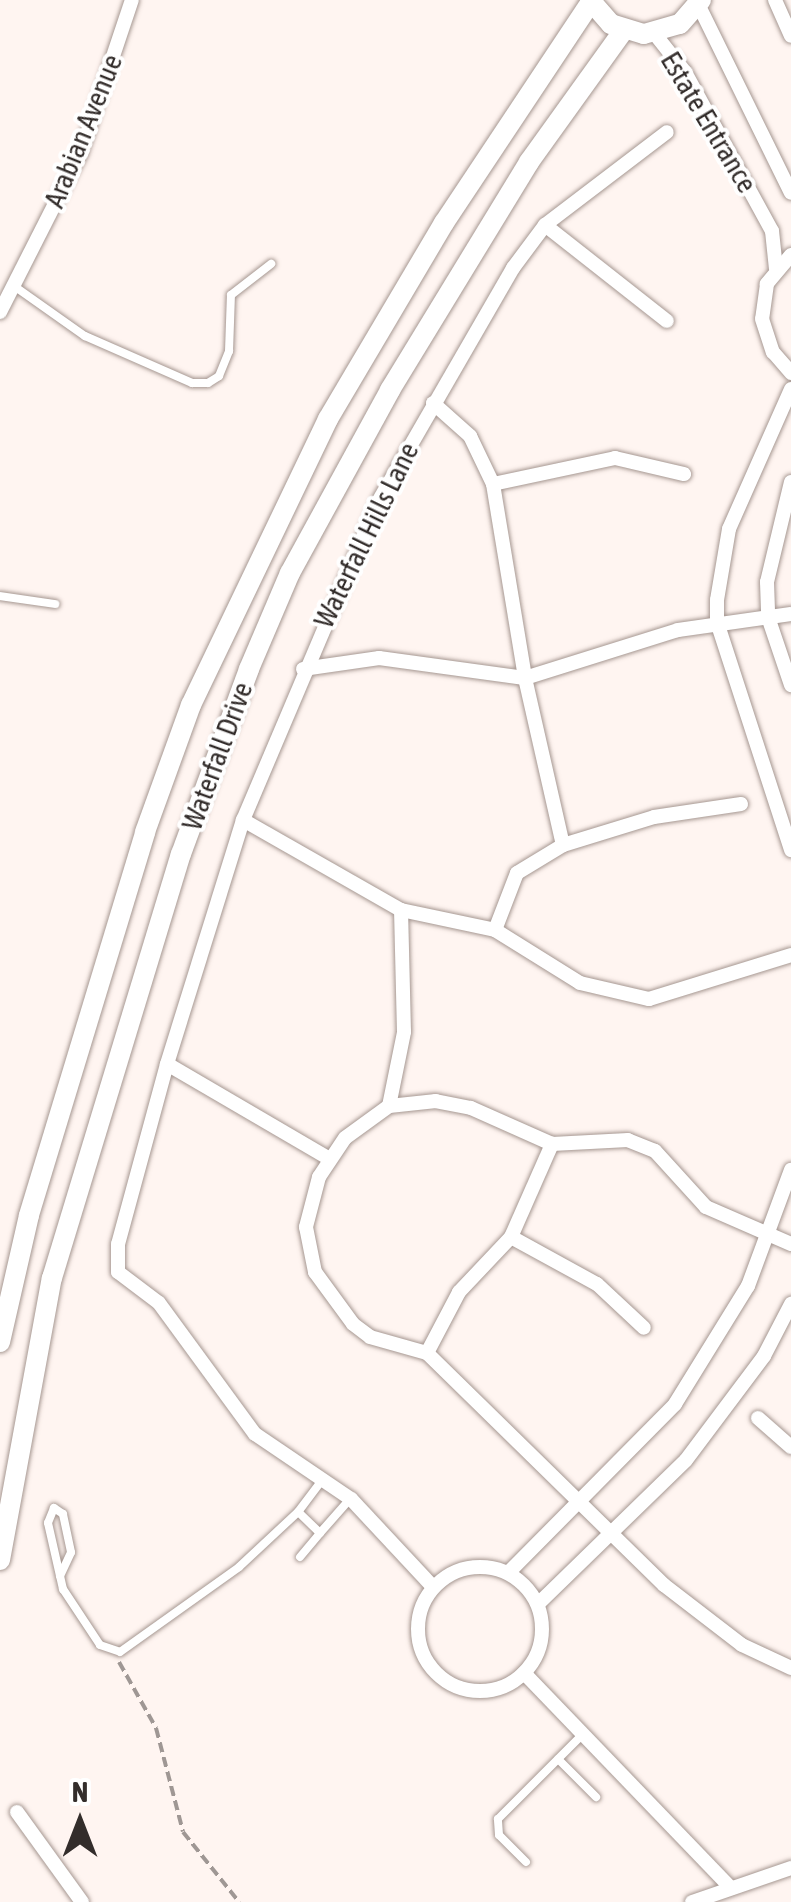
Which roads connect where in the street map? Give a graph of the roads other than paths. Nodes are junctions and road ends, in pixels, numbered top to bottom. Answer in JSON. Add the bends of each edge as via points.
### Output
{"nodes":[{"id":1,"x":132,"y":0,"type":"edge"},
{"id":2,"x":775,"y":0,"type":"edge"},
{"id":3,"x":590,"y":1,"type":"edge"},
{"id":4,"x":700,"y":3,"type":"edge"},
{"id":5,"x":624,"y":30,"type":"junction"},
{"id":6,"x":654,"y":33,"type":"junction"},
{"id":7,"x":791,"y":36,"type":"edge"},
{"id":8,"x":666,"y":132,"type":"dead end"},
{"id":9,"x":791,"y":193,"type":"edge"},
{"id":10,"x":545,"y":225,"type":"junction"},
{"id":11,"x":791,"y":255,"type":"edge"},
{"id":12,"x":271,"y":264,"type":"dead end"},
{"id":13,"x":776,"y":269,"type":"junction"},
{"id":14,"x":14,"y":286,"type":"junction"},
{"id":15,"x":0,"y":312,"type":"edge"},
{"id":16,"x":667,"y":321,"type":"dead end"},
{"id":17,"x":791,"y":372,"type":"edge"},
{"id":18,"x":791,"y":389,"type":"edge"},
{"id":19,"x":433,"y":403,"type":"junction"},
{"id":20,"x":684,"y":474,"type":"dead end"},
{"id":21,"x":791,"y":482,"type":"edge"},
{"id":22,"x":493,"y":484,"type":"junction"},
{"id":23,"x":0,"y":596,"type":"edge"},
{"id":24,"x":54,"y":604,"type":"dead end"},
{"id":25,"x":791,"y":614,"type":"edge"},
{"id":26,"x":768,"y":617,"type":"junction"},
{"id":27,"x":717,"y":622,"type":"junction"},
{"id":28,"x":302,"y":669,"type":"junction"},
{"id":29,"x":526,"y":678,"type":"junction"},
{"id":30,"x":791,"y":685,"type":"edge"},
{"id":31,"x":741,"y":804,"type":"dead end"},
{"id":32,"x":244,"y":820,"type":"junction"},
{"id":33,"x":563,"y":845,"type":"junction"},
{"id":34,"x":791,"y":850,"type":"edge"},
{"id":35,"x":401,"y":910,"type":"junction"},
{"id":36,"x":494,"y":930,"type":"junction"},
{"id":37,"x":791,"y":956,"type":"edge"},
{"id":38,"x":168,"y":1064,"type":"junction"},
{"id":39,"x":389,"y":1106,"type":"junction"},
{"id":40,"x":552,"y":1144,"type":"junction"},
{"id":41,"x":328,"y":1158,"type":"junction"},
{"id":42,"x":791,"y":1170,"type":"edge"},
{"id":43,"x":768,"y":1236,"type":"junction"},
{"id":44,"x":511,"y":1237,"type":"junction"},
{"id":45,"x":791,"y":1244,"type":"edge"},
{"id":46,"x":791,"y":1304,"type":"edge"},
{"id":47,"x":644,"y":1328,"type":"dead end"},
{"id":48,"x":0,"y":1342,"type":"edge"},
{"id":49,"x":427,"y":1353,"type":"junction"},
{"id":50,"x":758,"y":1418,"type":"dead end"},
{"id":51,"x":791,"y":1447,"type":"edge"},
{"id":52,"x":322,"y":1480,"type":"junction"},
{"id":53,"x":351,"y":1499,"type":"junction"},
{"id":54,"x":579,"y":1502,"type":"junction"},
{"id":55,"x":298,"y":1512,"type":"junction"},
{"id":56,"x":320,"y":1533,"type":"junction"},
{"id":57,"x":616,"y":1536,"type":"junction"},
{"id":58,"x":300,"y":1556,"type":"dead end"},
{"id":59,"x":0,"y":1560,"type":"edge"},
{"id":60,"x":508,"y":1573,"type":"junction"},
{"id":61,"x":60,"y":1576,"type":"junction"},
{"id":62,"x":433,"y":1587,"type":"junction"},
{"id":63,"x":538,"y":1604,"type":"junction"},
{"id":64,"x":791,"y":1668,"type":"edge"},
{"id":65,"x":524,"y":1673,"type":"junction"},
{"id":66,"x":583,"y":1734,"type":"junction"},
{"id":67,"x":558,"y":1759,"type":"junction"},
{"id":68,"x":596,"y":1797,"type":"dead end"},
{"id":69,"x":17,"y":1812,"type":"dead end"},
{"id":70,"x":526,"y":1862,"type":"dead end"},
{"id":71,"x":791,"y":1868,"type":"edge"},
{"id":72,"x":731,"y":1888,"type":"junction"},
{"id":73,"x":82,"y":1902,"type":"edge"},
{"id":74,"x":692,"y":1902,"type":"edge"}],
"edges":[{"from":1,"to":14,"type":"street","name":"Arabian Avenue","via":[[81,152]]},
{"from":2,"to":7,"type":"street"},
{"from":3,"to":5,"type":"main road"},
{"from":3,"to":48,"type":"main road","name":"Waterfall Drive","via":[[444,223],[328,419],[191,705],[144,832],[39,1181]]},
{"from":4,"to":6,"type":"main road","via":[[680,24]]},
{"from":4,"to":9,"type":"street","name":"Estate Entrance"},
{"from":5,"to":6,"type":"main road"},
{"from":5,"to":59,"type":"main road","name":"Waterfall Drive","via":[[529,162],[390,390],[290,573],[250,669],[181,854],[52,1278]]},
{"from":6,"to":13,"type":"street","name":"Estate Entrance","via":[[685,72],[772,231]]},
{"from":8,"to":10,"type":"street","name":"Waterfall Hills Lane"},
{"from":10,"to":16,"type":"street"},
{"from":10,"to":19,"type":"street","name":"Waterfall Hills Lane"},
{"from":11,"to":13,"type":"street"},
{"from":12,"to":14,"type":"lane","via":[[231,295],[229,351],[219,376],[208,383],[192,383],[86,336]]},
{"from":13,"to":17,"type":"street","via":[[762,319],[772,352]]},
{"from":14,"to":15,"type":"street","name":"Arabian Avenue"},
{"from":18,"to":27,"type":"street","via":[[724,546]]},
{"from":19,"to":22,"type":"street","via":[[470,436]]},
{"from":19,"to":28,"type":"street","name":"Waterfall Hills Lane","via":[[378,502]]},
{"from":20,"to":22,"type":"street","via":[[614,458]]},
{"from":21,"to":26,"type":"street","via":[[768,560]]},
{"from":22,"to":29,"type":"street"},
{"from":23,"to":24,"type":"lane"},
{"from":25,"to":26,"type":"street","name":"Waterfall Hills Lane"},
{"from":26,"to":27,"type":"street","name":"Waterfall Hills Lane"},
{"from":26,"to":30,"type":"street"},
{"from":27,"to":29,"type":"street","name":"Waterfall Hills Lane"},
{"from":27,"to":34,"type":"street"},
{"from":28,"to":29,"type":"street","name":"Waterfall Hills Lane","via":[[379,658]]},
{"from":28,"to":32,"type":"street","name":"Waterfall Hills Lane"},
{"from":29,"to":33,"type":"street"},
{"from":31,"to":33,"type":"street","via":[[654,818]]},
{"from":32,"to":35,"type":"street"},
{"from":32,"to":38,"type":"street","name":"Waterfall Hills Lane"},
{"from":33,"to":36,"type":"street","via":[[517,873]]},
{"from":35,"to":36,"type":"street"},
{"from":35,"to":39,"type":"street","via":[[404,1032]]},
{"from":36,"to":37,"type":"street","via":[[580,983],[649,999]]},
{"from":38,"to":41,"type":"street"},
{"from":38,"to":52,"type":"street","name":"Waterfall Hills Lane","via":[[118,1244],[118,1272],[159,1303],[254,1434]]},
{"from":39,"to":40,"type":"street","via":[[451,1103]]},
{"from":39,"to":41,"type":"street"},
{"from":40,"to":43,"type":"street","via":[[616,1139],[654,1151],[706,1207]]},
{"from":40,"to":44,"type":"street"},
{"from":41,"to":49,"type":"street","via":[[306,1227],[329,1300],[370,1337]]},
{"from":42,"to":43,"type":"street"},
{"from":43,"to":45,"type":"street"},
{"from":43,"to":54,"type":"street","via":[[716,1344],[675,1404]]},
{"from":44,"to":47,"type":"street","via":[[581,1273]]},
{"from":44,"to":49,"type":"street","via":[[459,1292]]},
{"from":46,"to":57,"type":"street","via":[[728,1408]]},
{"from":49,"to":54,"type":"street"},
{"from":50,"to":51,"type":"street"},
{"from":52,"to":53,"type":"street","name":"Waterfall Hills Lane"},
{"from":52,"to":55,"type":"lane"},
{"from":53,"to":56,"type":"lane"},
{"from":53,"to":62,"type":"street","name":"Waterfall Hills Lane"},
{"from":54,"to":57,"type":"street"},
{"from":54,"to":60,"type":"street"},
{"from":55,"to":56,"type":"lane"},
{"from":55,"to":61,"type":"lane","via":[[168,1622],[115,1653],[100,1644]]},
{"from":56,"to":58,"type":"lane"},
{"from":57,"to":63,"type":"street"},
{"from":57,"to":64,"type":"street","via":[[706,1619]]},
{"from":60,"to":62,"type":"street","via":[[476,1567]]},
{"from":60,"to":63,"type":"street"},
{"from":61,"to":61,"type":"lane","via":[[48,1523],[54,1508],[63,1514],[72,1552]]},
{"from":62,"to":65,"type":"street","via":[[417,1628],[432,1669],[470,1691],[492,1691]]},
{"from":63,"to":65,"type":"street","via":[[540,1648]]},
{"from":65,"to":66,"type":"street"},
{"from":66,"to":67,"type":"lane"},
{"from":66,"to":72,"type":"street"},
{"from":67,"to":68,"type":"lane"},
{"from":67,"to":70,"type":"lane","via":[[498,1818],[499,1835]]},
{"from":69,"to":73,"type":"street"},
{"from":71,"to":72,"type":"street"},
{"from":72,"to":74,"type":"street"}]}
